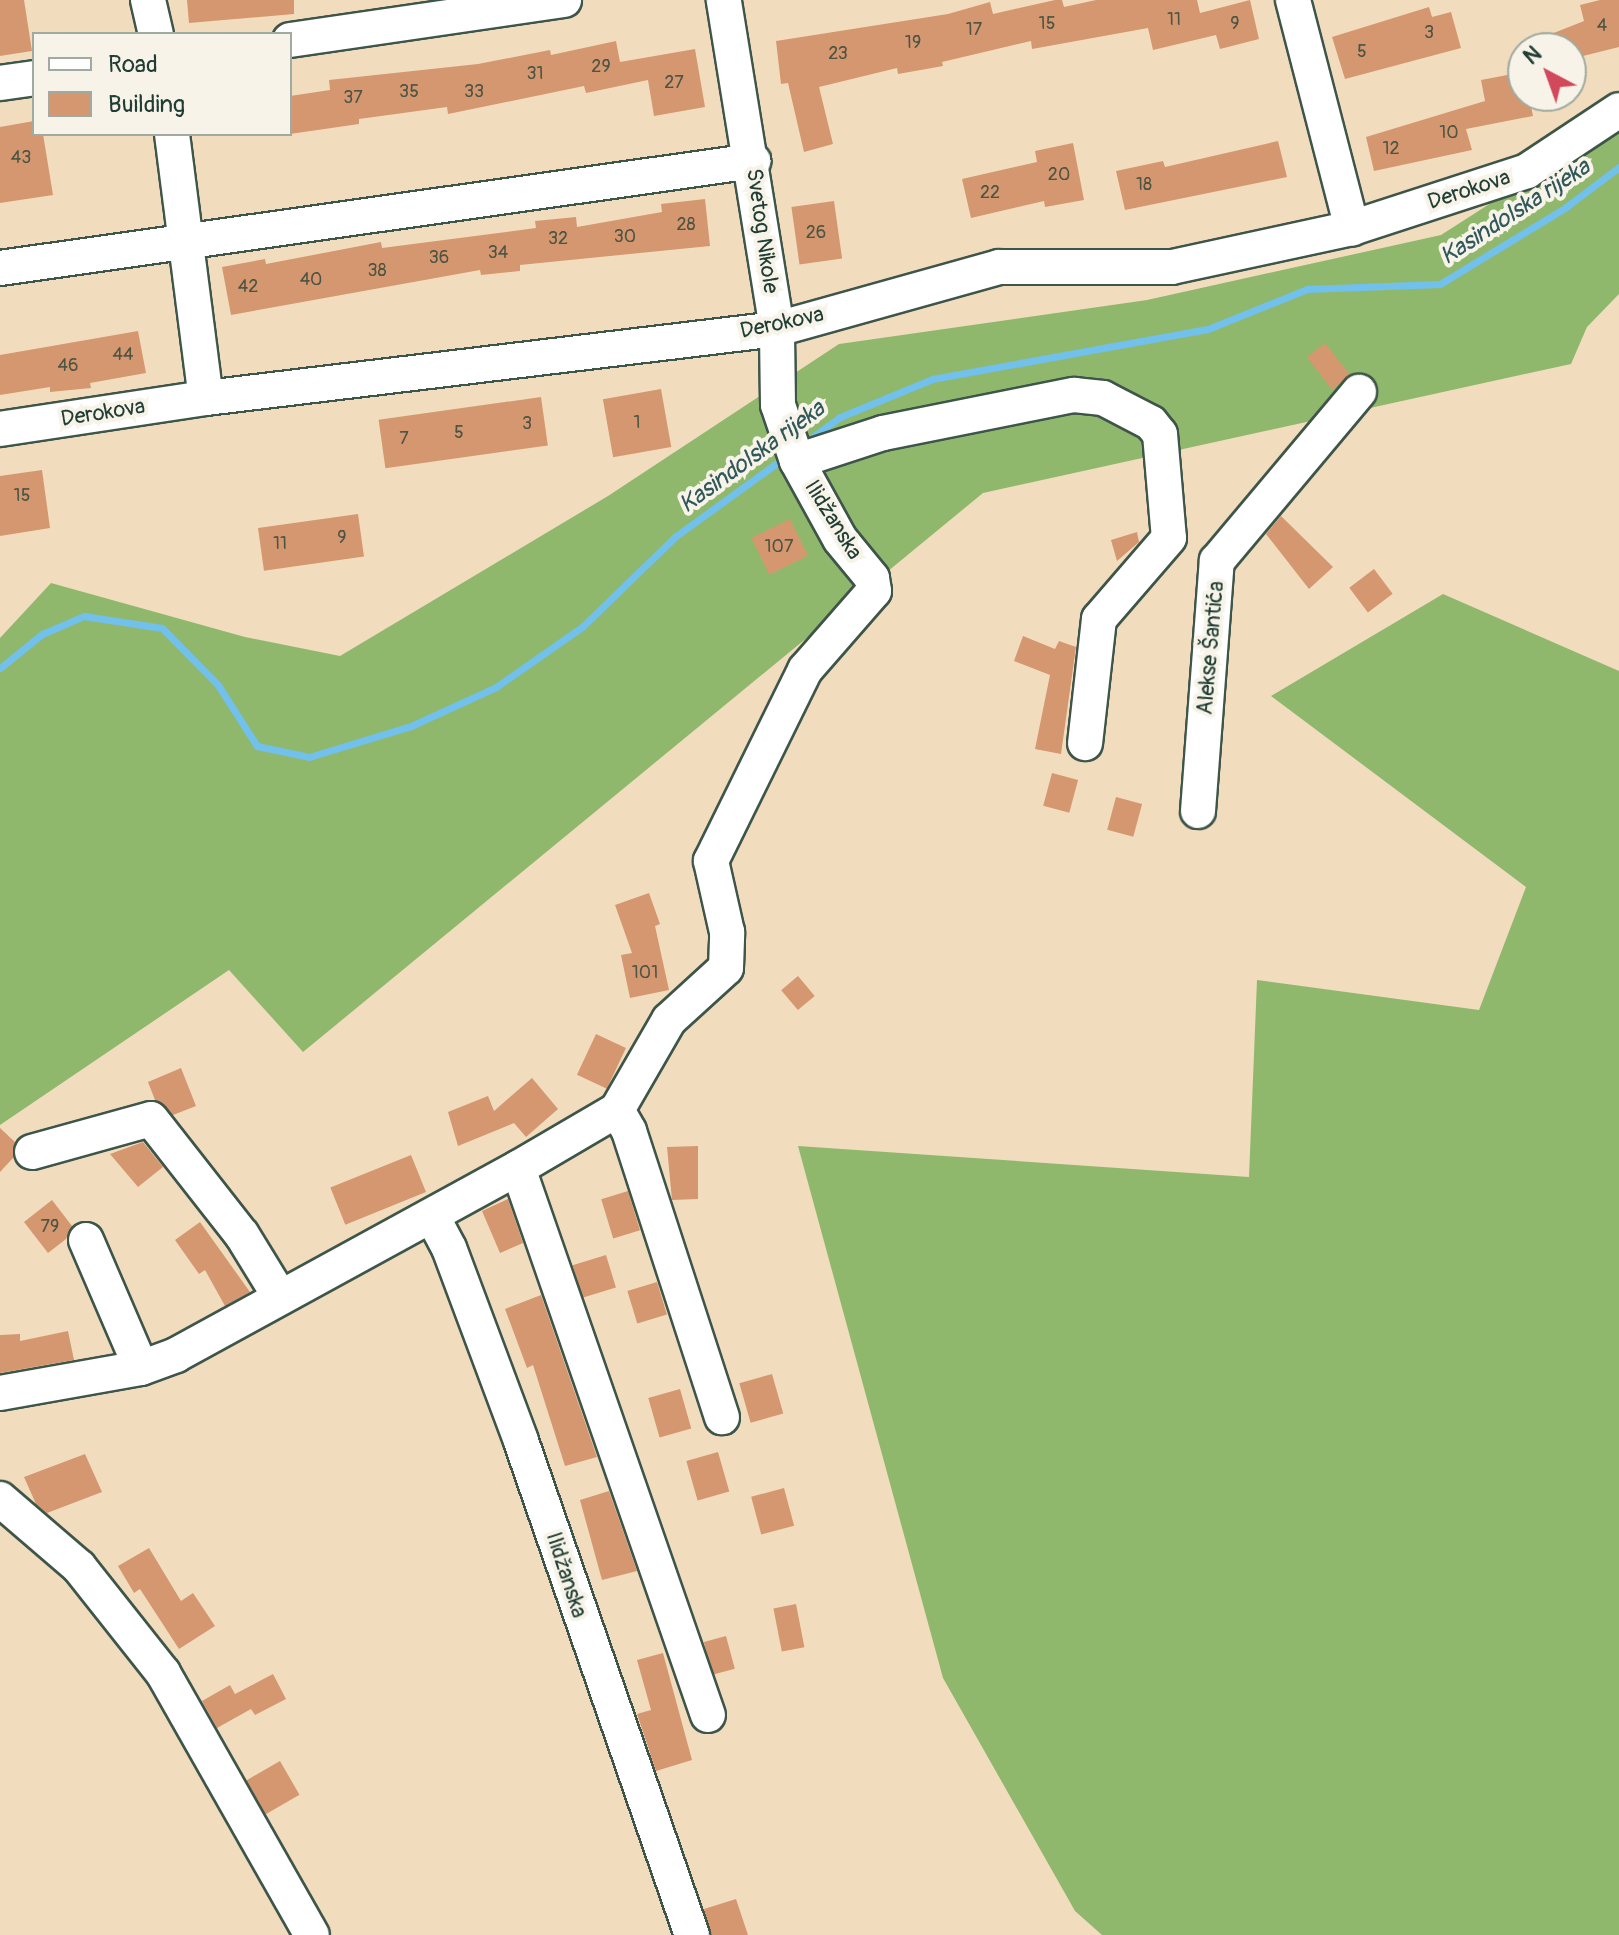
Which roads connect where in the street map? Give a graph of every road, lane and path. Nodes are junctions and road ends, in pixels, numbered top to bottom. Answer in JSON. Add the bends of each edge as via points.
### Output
{"nodes":[{"id":1,"x":148,"y":0,"type":"edge"},
{"id":2,"x":564,"y":0,"type":"edge"},
{"id":3,"x":724,"y":0,"type":"edge"},
{"id":4,"x":1293,"y":0,"type":"edge"},
{"id":5,"x":156,"y":32,"type":"edge"},
{"id":6,"x":292,"y":40,"type":"edge"},
{"id":7,"x":32,"y":78,"type":"edge"},
{"id":8,"x":0,"y":83,"type":"edge"},
{"id":9,"x":1619,"y":110,"type":"edge"},
{"id":10,"x":172,"y":136,"type":"edge"},
{"id":11,"x":753,"y":161,"type":"junction"},
{"id":12,"x":1352,"y":228,"type":"junction"},
{"id":13,"x":187,"y":242,"type":"junction"},
{"id":14,"x":0,"y":268,"type":"edge"},
{"id":15,"x":777,"y":329,"type":"junction"},
{"id":16,"x":1359,"y":392,"type":"dead end"},
{"id":17,"x":206,"y":398,"type":"junction"},
{"id":18,"x":0,"y":429,"type":"edge"},
{"id":19,"x":797,"y":461,"type":"junction"},
{"id":20,"x":1169,"y":538,"type":"junction"},
{"id":21,"x":1217,"y":561,"type":"junction"},
{"id":22,"x":1085,"y":743,"type":"dead end"},
{"id":23,"x":1198,"y":811,"type":"dead end"},
{"id":24,"x":617,"y":1110,"type":"junction"},
{"id":25,"x":32,"y":1152,"type":"dead end"},
{"id":26,"x":518,"y":1168,"type":"junction"},
{"id":27,"x":433,"y":1218,"type":"junction"},
{"id":28,"x":86,"y":1240,"type":"dead end"},
{"id":29,"x":280,"y":1297,"type":"junction"},
{"id":30,"x":141,"y":1368,"type":"junction"},
{"id":31,"x":0,"y":1393,"type":"edge"},
{"id":32,"x":722,"y":1417,"type":"dead end"},
{"id":33,"x":0,"y":1499,"type":"edge"},
{"id":34,"x":708,"y":1715,"type":"dead end"},
{"id":35,"x":312,"y":1935,"type":"edge"},
{"id":36,"x":692,"y":1935,"type":"edge"}],
"edges":[{"from":1,"to":5,"type":"street"},
{"from":2,"to":6,"type":"street"},
{"from":3,"to":11,"type":"street","name":"Svetog Nikole"},
{"from":4,"to":12,"type":"street"},
{"from":7,"to":8,"type":"street"},
{"from":9,"to":12,"type":"street","name":"Derokova","via":[[1527,171]]},
{"from":10,"to":13,"type":"street"},
{"from":11,"to":13,"type":"street"},
{"from":11,"to":15,"type":"street","name":"Svetog Nikole"},
{"from":12,"to":15,"type":"street","name":"Derokova","via":[[1172,267],[999,267]]},
{"from":13,"to":14,"type":"street"},
{"from":13,"to":17,"type":"street"},
{"from":15,"to":17,"type":"street","name":"Derokova"},
{"from":15,"to":19,"type":"street","name":"Svetog Nikole","via":[[778,405]]},
{"from":16,"to":21,"type":"street","name":"Alekse Šantića"},
{"from":17,"to":18,"type":"street","name":"Derokova"},
{"from":19,"to":20,"type":"street","name":"Ilidžanska","via":[[883,433],[1045,399],[1103,398],[1160,434]]},
{"from":19,"to":24,"type":"street","name":"Ilidžanska","via":[[840,539],[872,578],[874,591],[805,670],[711,861],[727,932],[726,968],[669,1020]]},
{"from":20,"to":21,"type":"street"},
{"from":20,"to":22,"type":"street","via":[[1099,619]]},
{"from":21,"to":23,"type":"street","name":"Alekse Šantića"},
{"from":24,"to":26,"type":"street","name":"Ilidžanska"},
{"from":24,"to":32,"type":"street","via":[[629,1131]]},
{"from":25,"to":29,"type":"street","via":[[151,1119],[242,1235]]},
{"from":26,"to":27,"type":"street","name":"Ilidžanska"},
{"from":26,"to":34,"type":"street"},
{"from":27,"to":29,"type":"street","name":"Ilidžanska"},
{"from":27,"to":36,"type":"street","name":"Ilidžanska","via":[[521,1441]]},
{"from":28,"to":30,"type":"street"},
{"from":29,"to":30,"type":"street","name":"Ilidžanska"},
{"from":30,"to":31,"type":"street","name":"Ilidžanska"},
{"from":33,"to":35,"type":"street","via":[[51,1539],[124,1619],[163,1673]]}]}
